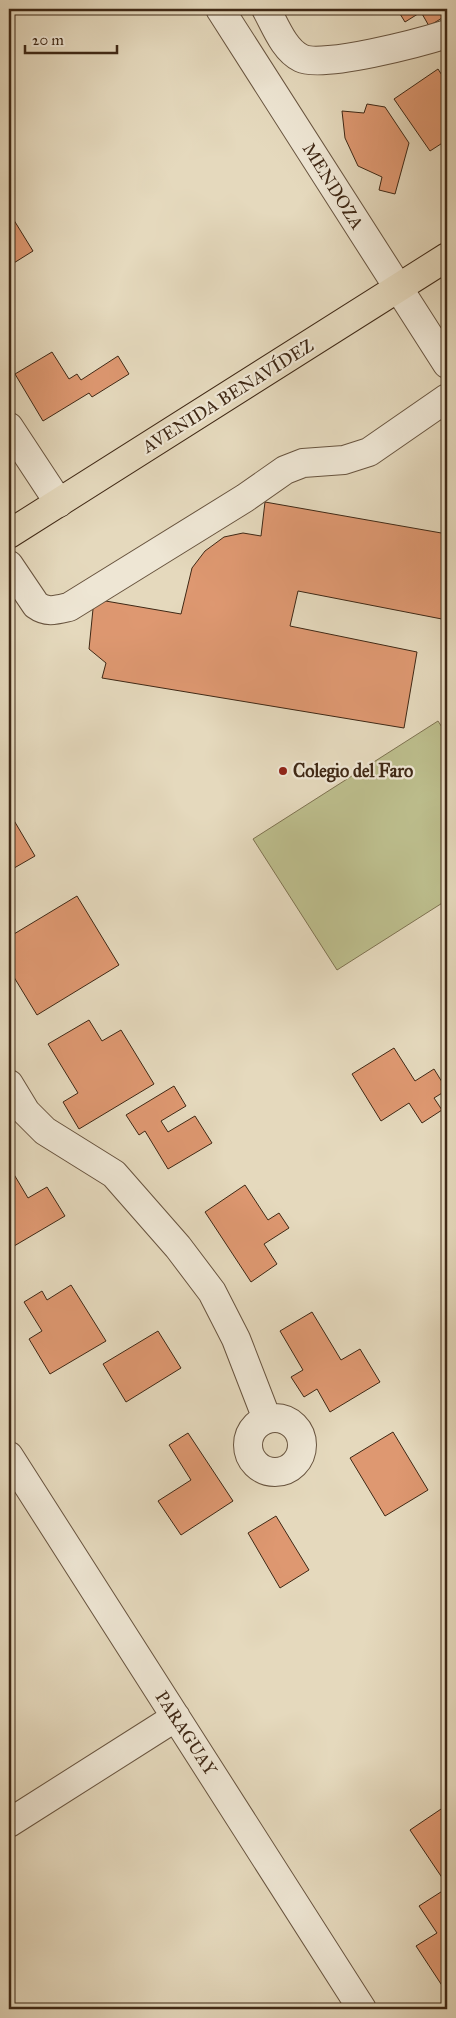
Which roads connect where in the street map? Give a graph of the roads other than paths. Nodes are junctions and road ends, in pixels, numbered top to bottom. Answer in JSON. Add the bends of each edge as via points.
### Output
{"nodes":[{"id":1,"x":220,"y":9,"type":"edge"},
{"id":2,"x":266,"y":9,"type":"edge"},
{"id":3,"x":447,"y":34,"type":"edge"},
{"id":4,"x":447,"y":257,"type":"edge"},
{"id":5,"x":398,"y":288,"type":"junction"},
{"id":6,"x":447,"y":364,"type":"edge"},
{"id":7,"x":447,"y":398,"type":"edge"},
{"id":8,"x":9,"y":427,"type":"edge"},
{"id":9,"x":59,"y":503,"type":"junction"},
{"id":10,"x":9,"y":534,"type":"edge"},
{"id":11,"x":9,"y":565,"type":"edge"},
{"id":12,"x":9,"y":1084,"type":"edge"},
{"id":13,"x":267,"y":1419,"type":"dead end"},
{"id":14,"x":9,"y":1456,"type":"edge"},
{"id":15,"x":176,"y":1717,"type":"junction"},
{"id":16,"x":9,"y":1823,"type":"edge"},
{"id":17,"x":362,"y":2009,"type":"edge"}],
"edges":[{"from":1,"to":5,"type":"street","name":"MENDOZA"},
{"from":2,"to":3,"type":"street","via":[[289,49],[302,59],[341,59]]},
{"from":4,"to":5,"type":"main road","name":"AVENIDA BENAVÍDEZ"},
{"from":5,"to":6,"type":"street","name":"MENDOZA"},
{"from":5,"to":9,"type":"main road","name":"AVENIDA BENAVÍDEZ"},
{"from":7,"to":11,"type":"street","via":[[369,452],[344,460],[303,464],[285,470],[69,607],[42,610]]},
{"from":8,"to":9,"type":"street"},
{"from":9,"to":10,"type":"main road","name":"AVENIDA BENAVÍDEZ"},
{"from":12,"to":13,"type":"street","via":[[26,1112],[46,1131],[114,1174],[178,1247],[212,1292],[236,1339]]},
{"from":14,"to":15,"type":"street","name":"PARAGUAY"},
{"from":15,"to":16,"type":"street"},
{"from":15,"to":17,"type":"street","name":"PARAGUAY"}]}
